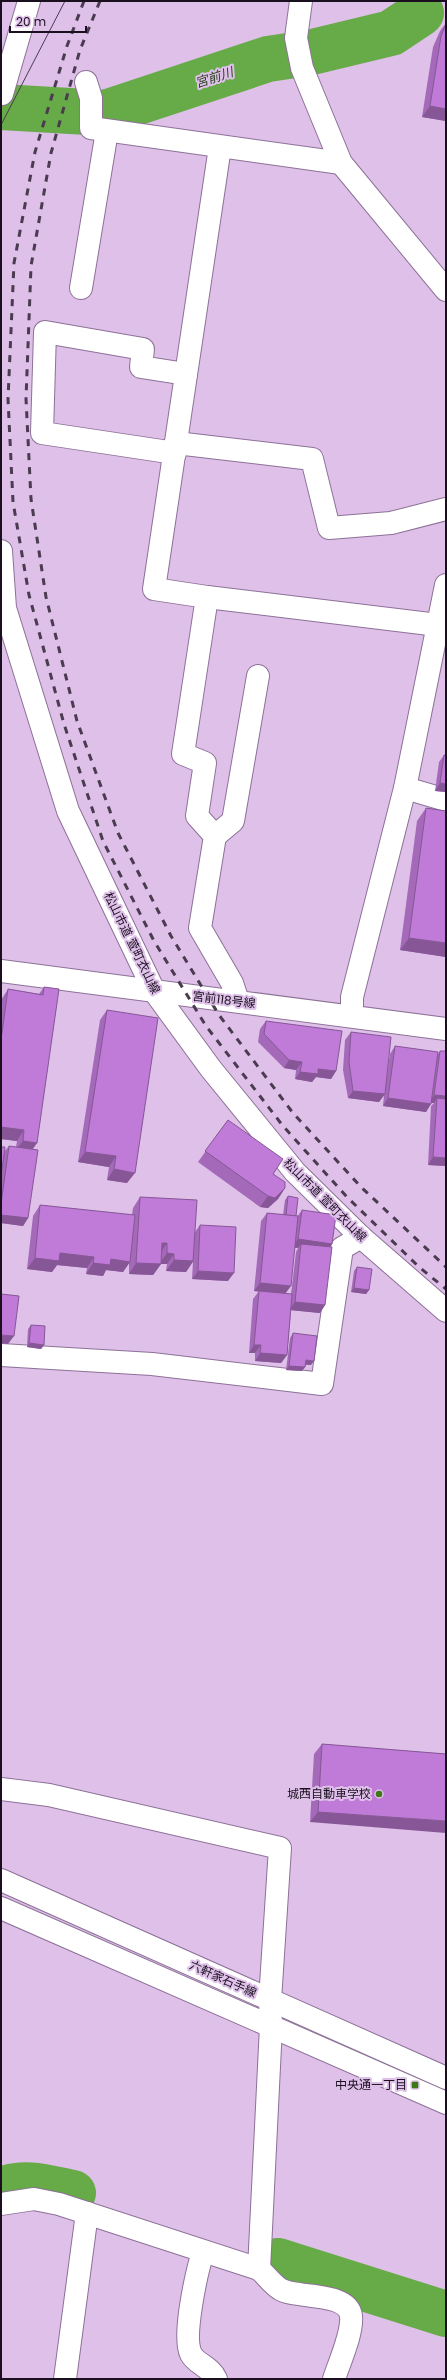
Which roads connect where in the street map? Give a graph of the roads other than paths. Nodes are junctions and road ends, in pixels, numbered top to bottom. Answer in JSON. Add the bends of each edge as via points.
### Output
{"nodes":[{"id":1,"x":29,"y":1,"type":"edge"},
{"id":2,"x":301,"y":1,"type":"edge"},
{"id":3,"x":89,"y":90,"type":"dead end"},
{"id":4,"x":2,"y":94,"type":"edge"},
{"id":5,"x":99,"y":130,"type":"junction"},
{"id":6,"x":220,"y":147,"type":"junction"},
{"id":7,"x":341,"y":163,"type":"junction"},
{"id":8,"x":82,"y":288,"type":"dead end"},
{"id":9,"x":446,"y":290,"type":"edge"},
{"id":10,"x":186,"y":374,"type":"junction"},
{"id":11,"x":176,"y":448,"type":"junction"},
{"id":12,"x":446,"y":510,"type":"edge"},
{"id":13,"x":1,"y":551,"type":"edge"},
{"id":14,"x":446,"y":585,"type":"edge"},
{"id":15,"x":207,"y":597,"type":"junction"},
{"id":16,"x":5,"y":608,"type":"junction"},
{"id":17,"x":438,"y":625,"type":"junction"},
{"id":18,"x":1,"y":632,"type":"edge"},
{"id":19,"x":438,"y":662,"type":"edge"},
{"id":20,"x":258,"y":676,"type":"dead end"},
{"id":21,"x":405,"y":788,"type":"junction"},
{"id":22,"x":446,"y":800,"type":"edge"},
{"id":23,"x":215,"y":836,"type":"junction"},
{"id":24,"x":1,"y":971,"type":"edge"},
{"id":25,"x":154,"y":991,"type":"junction"},
{"id":26,"x":238,"y":1001,"type":"junction"},
{"id":27,"x":352,"y":1016,"type":"junction"},
{"id":28,"x":446,"y":1029,"type":"edge"},
{"id":29,"x":360,"y":1237,"type":"junction"},
{"id":30,"x":446,"y":1311,"type":"edge"},
{"id":31,"x":1,"y":1355,"type":"edge"},
{"id":32,"x":1,"y":1789,"type":"edge"},
{"id":33,"x":1,"y":1880,"type":"edge"},
{"id":34,"x":1,"y":1908,"type":"edge"},
{"id":35,"x":270,"y":2000,"type":"junction"},
{"id":36,"x":271,"y":2026,"type":"junction"},
{"id":37,"x":446,"y":2078,"type":"edge"},
{"id":38,"x":446,"y":2103,"type":"edge"},
{"id":39,"x":1,"y":2204,"type":"edge"},
{"id":40,"x":87,"y":2213,"type":"junction"},
{"id":41,"x":203,"y":2252,"type":"junction"},
{"id":42,"x":259,"y":2269,"type":"junction"},
{"id":43,"x":65,"y":2379,"type":"edge"},
{"id":44,"x":216,"y":2379,"type":"edge"},
{"id":45,"x":334,"y":2379,"type":"edge"}],
"edges":[{"from":1,"to":4,"type":"street"},
{"from":2,"to":7,"type":"street","via":[[296,38],[302,68]]},
{"from":3,"to":5,"type":"street"},
{"from":5,"to":6,"type":"street"},
{"from":5,"to":8,"type":"street"},
{"from":6,"to":7,"type":"street"},
{"from":6,"to":10,"type":"street"},
{"from":7,"to":9,"type":"street"},
{"from":10,"to":11,"type":"street"},
{"from":10,"to":11,"type":"street","via":[[141,367],[143,349],[45,332],[42,433]]},
{"from":11,"to":12,"type":"street","via":[[312,459],[329,528],[391,523]]},
{"from":11,"to":15,"type":"street","via":[[154,589]]},
{"from":13,"to":16,"type":"street","name":"松山市道 萱町衣山線"},
{"from":14,"to":17,"type":"street"},
{"from":15,"to":17,"type":"street"},
{"from":15,"to":23,"type":"street","via":[[183,754],[205,763],[197,816]]},
{"from":16,"to":18,"type":"street"},
{"from":16,"to":25,"type":"street","name":"松山市道 萱町衣山線","via":[[68,810]]},
{"from":17,"to":19,"type":"street"},
{"from":19,"to":21,"type":"street"},
{"from":20,"to":23,"type":"street","via":[[233,820]]},
{"from":21,"to":22,"type":"street"},
{"from":21,"to":27,"type":"street","via":[[352,997]]},
{"from":23,"to":26,"type":"street","via":[[200,928],[232,983]]},
{"from":24,"to":25,"type":"street","name":"宮前118号線"},
{"from":25,"to":26,"type":"street","name":"宮前118号線"},
{"from":25,"to":29,"type":"street","name":"松山市道 萱町衣山線","via":[[254,1123],[295,1172]]},
{"from":26,"to":27,"type":"street","name":"宮前118号線"},
{"from":27,"to":28,"type":"street","name":"宮前118号線"},
{"from":29,"to":30,"type":"street","name":"松山市道 萱町衣山線"},
{"from":29,"to":31,"type":"street","via":[[342,1248],[322,1384],[152,1364]]},
{"from":32,"to":35,"type":"street","via":[[49,1795],[280,1848]]},
{"from":33,"to":35,"type":"street","name":"六軒家石手線"},
{"from":34,"to":36,"type":"street","name":"六軒家石手線"},
{"from":35,"to":36,"type":"street"},
{"from":35,"to":37,"type":"street","name":"六軒家石手線"},
{"from":36,"to":38,"type":"street","name":"六軒家石手線"},
{"from":36,"to":42,"type":"street"},
{"from":39,"to":40,"type":"street","via":[[34,2199]]},
{"from":40,"to":41,"type":"street"},
{"from":40,"to":43,"type":"street"},
{"from":41,"to":42,"type":"street"},
{"from":41,"to":44,"type":"street","via":[[196,2274],[187,2344],[191,2355],[212,2370]]},
{"from":42,"to":45,"type":"street","via":[[280,2289],[330,2298],[345,2306],[351,2316],[349,2331]]}]}
